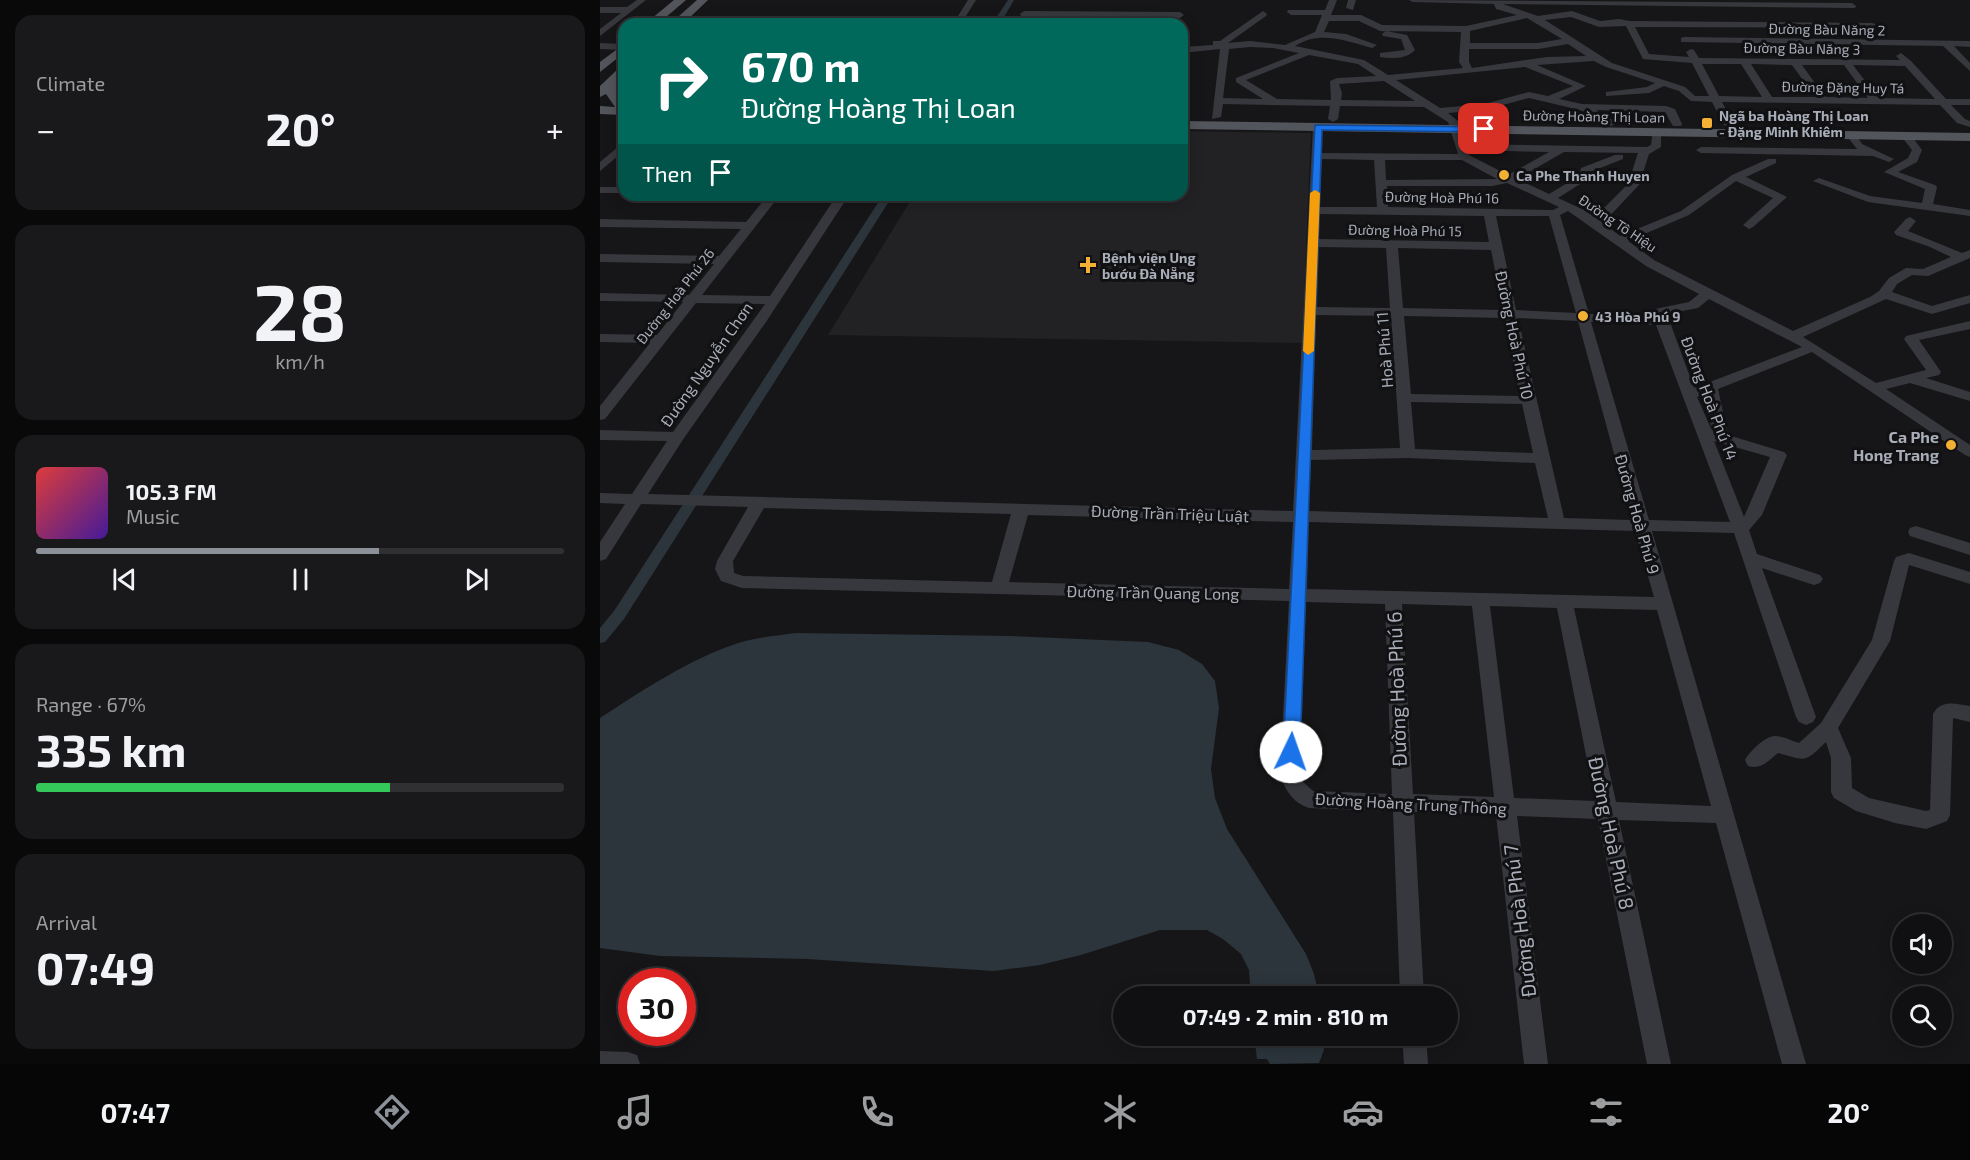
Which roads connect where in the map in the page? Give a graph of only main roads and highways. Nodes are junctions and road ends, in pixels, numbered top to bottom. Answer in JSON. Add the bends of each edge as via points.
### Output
{"nodes":[{"id":1,"x":681,"y":0,"type":"edge"},
{"id":2,"x":703,"y":0,"type":"edge"},
{"id":3,"x":658,"y":18,"type":"edge"},
{"id":4,"x":683,"y":18,"type":"edge"},
{"id":5,"x":618,"y":52,"type":"edge"},
{"id":6,"x":600,"y":68,"type":"edge"},
{"id":7,"x":618,"y":76,"type":"edge"},
{"id":8,"x":612,"y":81,"type":"junction"},
{"id":9,"x":600,"y":93,"type":"edge"},
{"id":10,"x":618,"y":103,"type":"edge"},
{"id":11,"x":618,"y":109,"type":"edge"},
{"id":12,"x":600,"y":110,"type":"edge"},
{"id":13,"x":1188,"y":117,"type":"edge"},
{"id":14,"x":600,"y":118,"type":"edge"},
{"id":15,"x":618,"y":118,"type":"edge"},
{"id":16,"x":618,"y":119,"type":"edge"},
{"id":17,"x":600,"y":123,"type":"edge"},
{"id":18,"x":1326,"y":123,"type":"junction"},
{"id":19,"x":1188,"y":125,"type":"edge"},
{"id":20,"x":1455,"y":125,"type":"junction"},
{"id":21,"x":1967,"y":129,"type":"edge"}],
"edges":[{"from":1,"to":3,"type":"main road"},
{"from":2,"to":4,"type":"main road"},
{"from":5,"to":6,"type":"main road"},
{"from":7,"to":8,"type":"main road"},
{"from":8,"to":9,"type":"main road"},
{"from":8,"to":10,"type":"main road","via":[[611,91]]},
{"from":11,"to":12,"type":"main road"},
{"from":13,"to":18,"type":"main road","name":"Đường Hoàng Thị Loan"},
{"from":14,"to":15,"type":"main road"},
{"from":16,"to":17,"type":"main road"},
{"from":18,"to":19,"type":"main road","name":"Đường Hoàng Thị Loan"},
{"from":18,"to":20,"type":"main road","name":"Đường Hoàng Thị Loan"},
{"from":20,"to":21,"type":"main road","name":"Đường Hoàng Thị Loan","via":[[1610,123]]},
{"from":20,"to":21,"type":"main road","name":"Đường Hoàng Thị Loan","via":[[1906,136]]}]}
